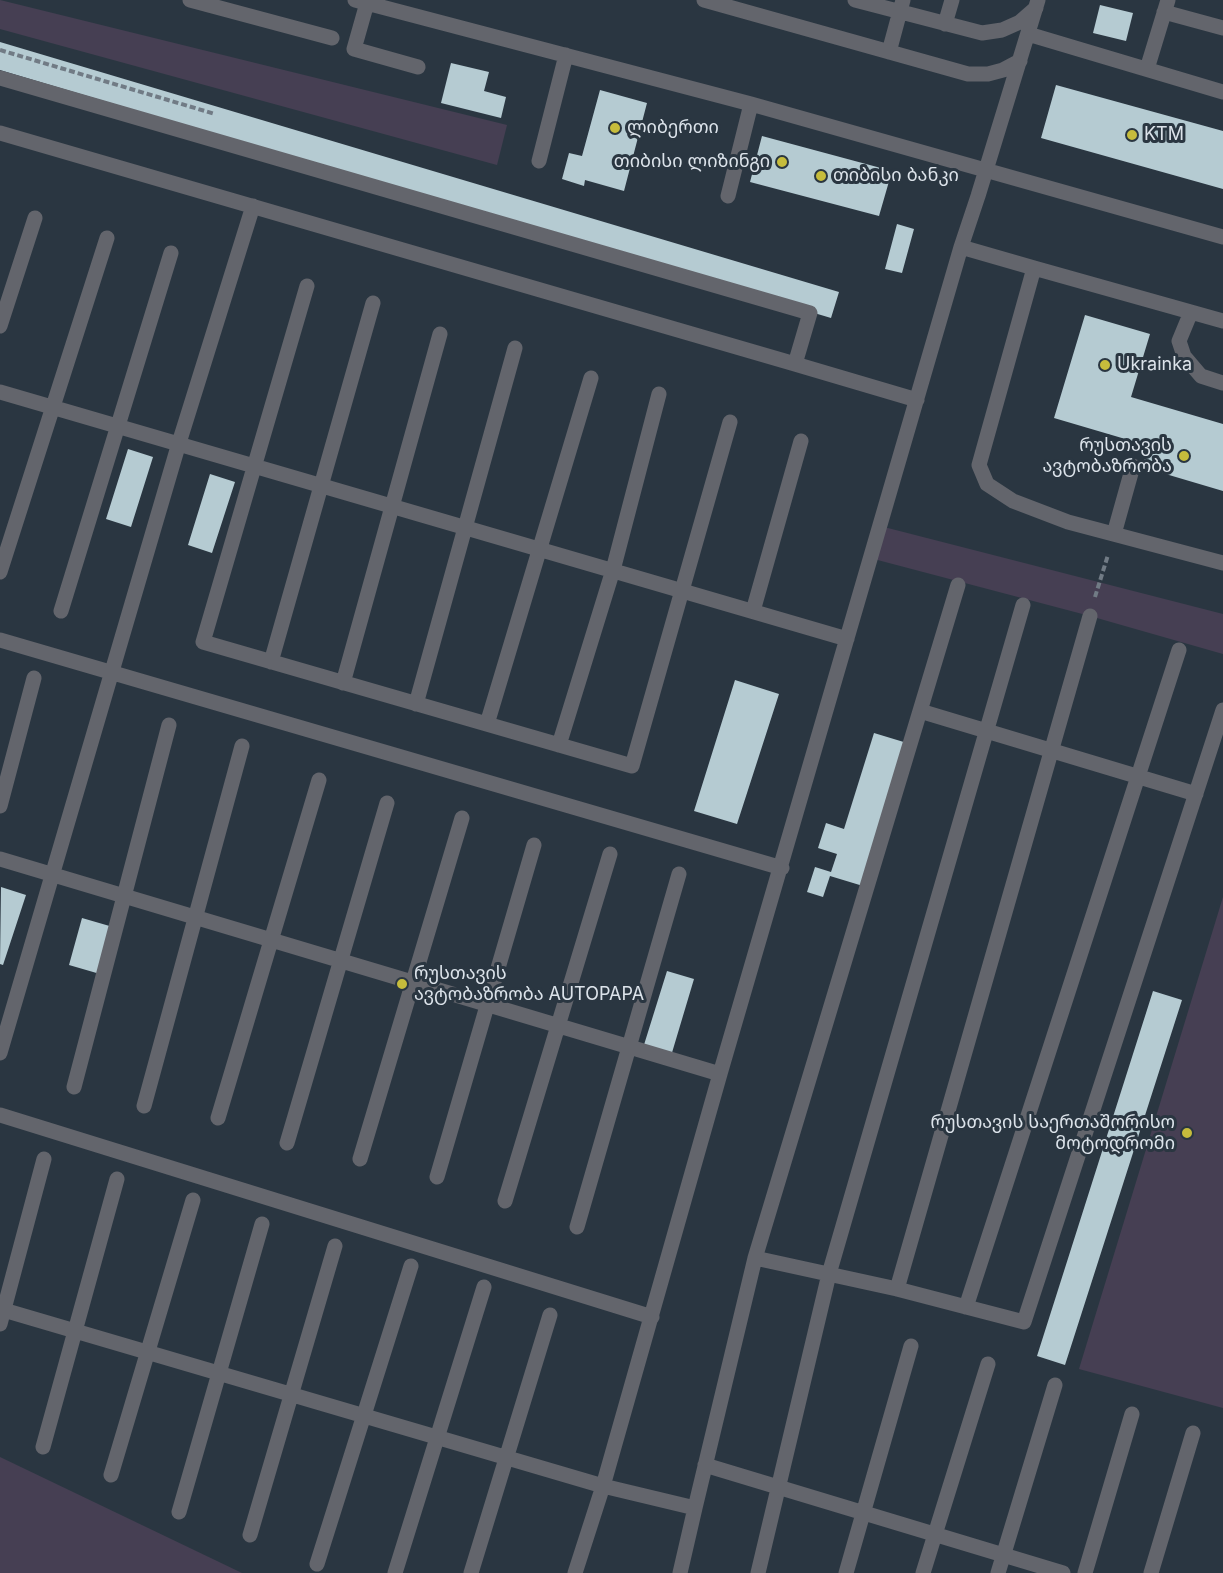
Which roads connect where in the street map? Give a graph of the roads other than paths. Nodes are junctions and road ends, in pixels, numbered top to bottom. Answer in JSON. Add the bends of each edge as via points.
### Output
{"nodes":[{"id":1,"x":190,"y":0,"type":"edge"},
{"id":2,"x":705,"y":0,"type":"edge"},
{"id":3,"x":855,"y":0,"type":"edge"},
{"id":4,"x":952,"y":0,"type":"edge"},
{"id":5,"x":361,"y":2,"type":"edge"},
{"id":6,"x":1037,"y":4,"type":"edge"},
{"id":7,"x":901,"y":6,"type":"edge"},
{"id":8,"x":1166,"y":6,"type":"edge"},
{"id":9,"x":945,"y":24,"type":"junction"},
{"id":10,"x":1223,"y":28,"type":"edge"},
{"id":11,"x":1028,"y":34,"type":"junction"},
{"id":12,"x":332,"y":38,"type":"dead end"},
{"id":13,"x":889,"y":52,"type":"junction"},
{"id":14,"x":566,"y":55,"type":"junction"},
{"id":15,"x":1020,"y":61,"type":"junction"},
{"id":16,"x":418,"y":67,"type":"dead end"},
{"id":17,"x":1147,"y":69,"type":"junction"},
{"id":18,"x":0,"y":78,"type":"edge"},
{"id":19,"x":1223,"y":92,"type":"edge"},
{"id":20,"x":751,"y":104,"type":"junction"},
{"id":21,"x":0,"y":133,"type":"edge"},
{"id":22,"x":539,"y":161,"type":"dead end"},
{"id":23,"x":986,"y":170,"type":"junction"},
{"id":24,"x":728,"y":196,"type":"dead end"},
{"id":25,"x":253,"y":206,"type":"junction"},
{"id":26,"x":35,"y":218,"type":"dead end"},
{"id":27,"x":1223,"y":237,"type":"edge"},
{"id":28,"x":107,"y":238,"type":"dead end"},
{"id":29,"x":961,"y":247,"type":"junction"},
{"id":30,"x":171,"y":253,"type":"dead end"},
{"id":31,"x":1034,"y":268,"type":"junction"},
{"id":32,"x":307,"y":286,"type":"dead end"},
{"id":33,"x":373,"y":303,"type":"dead end"},
{"id":34,"x":1191,"y":312,"type":"junction"},
{"id":35,"x":1223,"y":321,"type":"edge"},
{"id":36,"x":0,"y":326,"type":"edge"},
{"id":37,"x":440,"y":334,"type":"dead end"},
{"id":38,"x":515,"y":348,"type":"dead end"},
{"id":39,"x":795,"y":364,"type":"junction"},
{"id":40,"x":591,"y":378,"type":"dead end"},
{"id":41,"x":1223,"y":383,"type":"edge"},
{"id":42,"x":0,"y":392,"type":"edge"},
{"id":43,"x":659,"y":394,"type":"dead end"},
{"id":44,"x":917,"y":400,"type":"junction"},
{"id":45,"x":53,"y":406,"type":"junction"},
{"id":46,"x":730,"y":422,"type":"dead end"},
{"id":47,"x":118,"y":425,"type":"junction"},
{"id":48,"x":801,"y":441,"type":"dead end"},
{"id":49,"x":179,"y":443,"type":"junction"},
{"id":50,"x":255,"y":465,"type":"junction"},
{"id":51,"x":1133,"y":466,"type":"dead end"},
{"id":52,"x":321,"y":484,"type":"junction"},
{"id":53,"x":393,"y":506,"type":"junction"},
{"id":54,"x":465,"y":526,"type":"junction"},
{"id":55,"x":1114,"y":534,"type":"junction"},
{"id":56,"x":540,"y":549,"type":"junction"},
{"id":57,"x":1223,"y":563,"type":"edge"},
{"id":58,"x":613,"y":570,"type":"junction"},
{"id":59,"x":0,"y":572,"type":"edge"},
{"id":60,"x":958,"y":585,"type":"dead end"},
{"id":61,"x":682,"y":591,"type":"junction"},
{"id":62,"x":1023,"y":605,"type":"dead end"},
{"id":63,"x":61,"y":611,"type":"dead end"},
{"id":64,"x":753,"y":611,"type":"junction"},
{"id":65,"x":1090,"y":616,"type":"dead end"},
{"id":66,"x":847,"y":639,"type":"junction"},
{"id":67,"x":0,"y":640,"type":"edge"},
{"id":68,"x":1179,"y":650,"type":"dead end"},
{"id":69,"x":271,"y":662,"type":"junction"},
{"id":70,"x":112,"y":673,"type":"junction"},
{"id":71,"x":34,"y":678,"type":"dead end"},
{"id":72,"x":343,"y":683,"type":"junction"},
{"id":73,"x":416,"y":704,"type":"junction"},
{"id":74,"x":1223,"y":710,"type":"edge"},
{"id":75,"x":920,"y":711,"type":"junction"},
{"id":76,"x":487,"y":724,"type":"junction"},
{"id":77,"x":169,"y":725,"type":"dead end"},
{"id":78,"x":559,"y":745,"type":"junction"},
{"id":79,"x":242,"y":746,"type":"dead end"},
{"id":80,"x":1051,"y":750,"type":"junction"},
{"id":81,"x":1138,"y":777,"type":"junction"},
{"id":82,"x":319,"y":780,"type":"dead end"},
{"id":83,"x":1196,"y":794,"type":"junction"},
{"id":84,"x":387,"y":803,"type":"dead end"},
{"id":85,"x":0,"y":806,"type":"edge"},
{"id":86,"x":462,"y":818,"type":"dead end"},
{"id":87,"x":534,"y":845,"type":"dead end"},
{"id":88,"x":610,"y":854,"type":"dead end"},
{"id":89,"x":0,"y":859,"type":"edge"},
{"id":90,"x":782,"y":868,"type":"junction"},
{"id":91,"x":52,"y":874,"type":"junction"},
{"id":92,"x":679,"y":874,"type":"dead end"},
{"id":93,"x":124,"y":896,"type":"junction"},
{"id":94,"x":195,"y":917,"type":"junction"},
{"id":95,"x":271,"y":940,"type":"junction"},
{"id":96,"x":341,"y":961,"type":"junction"},
{"id":97,"x":412,"y":982,"type":"junction"},
{"id":98,"x":488,"y":1005,"type":"junction"},
{"id":99,"x":558,"y":1026,"type":"junction"},
{"id":100,"x":629,"y":1048,"type":"junction"},
{"id":101,"x":0,"y":1053,"type":"edge"},
{"id":102,"x":720,"y":1074,"type":"junction"},
{"id":103,"x":74,"y":1087,"type":"dead end"},
{"id":104,"x":144,"y":1106,"type":"dead end"},
{"id":105,"x":0,"y":1115,"type":"edge"},
{"id":106,"x":218,"y":1118,"type":"dead end"},
{"id":107,"x":287,"y":1143,"type":"dead end"},
{"id":108,"x":44,"y":1159,"type":"dead end"},
{"id":109,"x":360,"y":1159,"type":"dead end"},
{"id":110,"x":437,"y":1177,"type":"dead end"},
{"id":111,"x":117,"y":1179,"type":"dead end"},
{"id":112,"x":193,"y":1200,"type":"dead end"},
{"id":113,"x":505,"y":1201,"type":"dead end"},
{"id":114,"x":262,"y":1224,"type":"dead end"},
{"id":115,"x":577,"y":1227,"type":"dead end"},
{"id":116,"x":335,"y":1246,"type":"dead end"},
{"id":117,"x":755,"y":1258,"type":"junction"},
{"id":118,"x":411,"y":1266,"type":"dead end"},
{"id":119,"x":829,"y":1274,"type":"junction"},
{"id":120,"x":484,"y":1287,"type":"dead end"},
{"id":121,"x":897,"y":1289,"type":"junction"},
{"id":122,"x":966,"y":1307,"type":"junction"},
{"id":123,"x":1,"y":1315,"type":"edge"},
{"id":124,"x":550,"y":1315,"type":"dead end"},
{"id":125,"x":652,"y":1317,"type":"junction"},
{"id":126,"x":75,"y":1332,"type":"junction"},
{"id":127,"x":911,"y":1346,"type":"dead end"},
{"id":128,"x":148,"y":1353,"type":"junction"},
{"id":129,"x":988,"y":1364,"type":"dead end"},
{"id":130,"x":219,"y":1374,"type":"junction"},
{"id":131,"x":1055,"y":1385,"type":"dead end"},
{"id":132,"x":292,"y":1395,"type":"junction"},
{"id":133,"x":1132,"y":1414,"type":"dead end"},
{"id":134,"x":363,"y":1416,"type":"junction"},
{"id":135,"x":1193,"y":1433,"type":"dead end"},
{"id":136,"x":437,"y":1437,"type":"junction"},
{"id":137,"x":43,"y":1447,"type":"dead end"},
{"id":138,"x":506,"y":1458,"type":"junction"},
{"id":139,"x":705,"y":1465,"type":"junction"},
{"id":140,"x":111,"y":1475,"type":"dead end"},
{"id":141,"x":603,"y":1486,"type":"junction"},
{"id":142,"x":778,"y":1487,"type":"junction"},
{"id":143,"x":695,"y":1508,"type":"junction"},
{"id":144,"x":178,"y":1512,"type":"dead end"},
{"id":145,"x":863,"y":1513,"type":"junction"},
{"id":146,"x":935,"y":1534,"type":"junction"},
{"id":147,"x":250,"y":1535,"type":"dead end"},
{"id":148,"x":1004,"y":1555,"type":"junction"},
{"id":149,"x":317,"y":1564,"type":"dead end"},
{"id":150,"x":395,"y":1573,"type":"edge"},
{"id":151,"x":471,"y":1573,"type":"edge"},
{"id":152,"x":575,"y":1573,"type":"edge"},
{"id":153,"x":680,"y":1573,"type":"edge"},
{"id":154,"x":758,"y":1573,"type":"edge"},
{"id":155,"x":846,"y":1573,"type":"edge"},
{"id":156,"x":923,"y":1573,"type":"edge"},
{"id":157,"x":998,"y":1573,"type":"edge"},
{"id":158,"x":1063,"y":1573,"type":"edge"},
{"id":159,"x":1085,"y":1573,"type":"edge"},
{"id":160,"x":1151,"y":1573,"type":"edge"}],
"edges":[{"from":1,"to":12,"type":"street"},
{"from":2,"to":13,"type":"street"},
{"from":3,"to":7,"type":"street"},
{"from":4,"to":9,"type":"street"},
{"from":5,"to":14,"type":"street"},
{"from":5,"to":16,"type":"street","via":[[354,49]]},
{"from":6,"to":9,"type":"street","via":[[1020,21],[1002,30],[982,33]]},
{"from":6,"to":11,"type":"street"},
{"from":7,"to":9,"type":"street"},
{"from":7,"to":13,"type":"street"},
{"from":8,"to":10,"type":"street"},
{"from":8,"to":17,"type":"street"},
{"from":11,"to":15,"type":"street"},
{"from":11,"to":17,"type":"street"},
{"from":13,"to":15,"type":"street","via":[[968,74],[988,74]]},
{"from":14,"to":20,"type":"street"},
{"from":14,"to":22,"type":"street"},
{"from":15,"to":23,"type":"street"},
{"from":17,"to":19,"type":"street"},
{"from":18,"to":39,"type":"street","via":[[810,313]]},
{"from":20,"to":23,"type":"street"},
{"from":20,"to":24,"type":"street"},
{"from":21,"to":25,"type":"street"},
{"from":23,"to":27,"type":"street"},
{"from":23,"to":29,"type":"street"},
{"from":25,"to":39,"type":"street"},
{"from":25,"to":49,"type":"street"},
{"from":26,"to":36,"type":"street"},
{"from":28,"to":45,"type":"street"},
{"from":29,"to":31,"type":"street"},
{"from":29,"to":44,"type":"street"},
{"from":30,"to":47,"type":"street"},
{"from":31,"to":34,"type":"street"},
{"from":31,"to":55,"type":"street","via":[[979,465],[987,484],[1013,501]]},
{"from":32,"to":50,"type":"street"},
{"from":33,"to":52,"type":"street"},
{"from":34,"to":35,"type":"street"},
{"from":34,"to":41,"type":"street","via":[[1179,341],[1184,356],[1201,376]]},
{"from":37,"to":53,"type":"street"},
{"from":38,"to":54,"type":"street"},
{"from":39,"to":44,"type":"street"},
{"from":40,"to":56,"type":"street"},
{"from":42,"to":45,"type":"street"},
{"from":43,"to":58,"type":"street"},
{"from":44,"to":66,"type":"street"},
{"from":45,"to":47,"type":"street"},
{"from":45,"to":59,"type":"street"},
{"from":46,"to":61,"type":"street"},
{"from":47,"to":49,"type":"street"},
{"from":47,"to":63,"type":"street"},
{"from":48,"to":64,"type":"street"},
{"from":49,"to":50,"type":"street"},
{"from":49,"to":70,"type":"street"},
{"from":50,"to":52,"type":"street"},
{"from":50,"to":69,"type":"street","via":[[203,642]]},
{"from":51,"to":55,"type":"street"},
{"from":52,"to":53,"type":"street"},
{"from":52,"to":69,"type":"street"},
{"from":53,"to":54,"type":"street"},
{"from":53,"to":72,"type":"street"},
{"from":54,"to":56,"type":"street"},
{"from":54,"to":73,"type":"street"},
{"from":55,"to":57,"type":"street"},
{"from":56,"to":58,"type":"street"},
{"from":56,"to":76,"type":"street"},
{"from":58,"to":61,"type":"street"},
{"from":58,"to":78,"type":"street"},
{"from":60,"to":75,"type":"street"},
{"from":61,"to":64,"type":"street"},
{"from":61,"to":78,"type":"street","via":[[632,766]]},
{"from":62,"to":119,"type":"street"},
{"from":64,"to":66,"type":"street"},
{"from":65,"to":80,"type":"street"},
{"from":66,"to":90,"type":"street"},
{"from":67,"to":70,"type":"street"},
{"from":68,"to":81,"type":"street"},
{"from":69,"to":72,"type":"street"},
{"from":70,"to":90,"type":"street"},
{"from":70,"to":91,"type":"street"},
{"from":71,"to":85,"type":"street"},
{"from":72,"to":73,"type":"street"},
{"from":73,"to":76,"type":"street"},
{"from":74,"to":83,"type":"street"},
{"from":75,"to":80,"type":"street"},
{"from":75,"to":117,"type":"street"},
{"from":76,"to":78,"type":"street"},
{"from":77,"to":93,"type":"street"},
{"from":79,"to":94,"type":"street"},
{"from":80,"to":81,"type":"street"},
{"from":80,"to":121,"type":"street"},
{"from":81,"to":83,"type":"street"},
{"from":81,"to":122,"type":"street"},
{"from":82,"to":95,"type":"street"},
{"from":83,"to":122,"type":"street","via":[[1024,1322]]},
{"from":84,"to":96,"type":"street"},
{"from":86,"to":97,"type":"street"},
{"from":87,"to":98,"type":"street"},
{"from":88,"to":99,"type":"street"},
{"from":89,"to":91,"type":"street"},
{"from":90,"to":102,"type":"street"},
{"from":91,"to":93,"type":"street"},
{"from":91,"to":101,"type":"street"},
{"from":92,"to":100,"type":"street"},
{"from":93,"to":94,"type":"street"},
{"from":93,"to":103,"type":"street"},
{"from":94,"to":95,"type":"street"},
{"from":94,"to":104,"type":"street"},
{"from":95,"to":96,"type":"street"},
{"from":95,"to":106,"type":"street"},
{"from":96,"to":97,"type":"street"},
{"from":96,"to":107,"type":"street"},
{"from":97,"to":98,"type":"street"},
{"from":97,"to":109,"type":"street"},
{"from":98,"to":99,"type":"street"},
{"from":98,"to":110,"type":"street"},
{"from":99,"to":100,"type":"street"},
{"from":99,"to":113,"type":"street"},
{"from":100,"to":102,"type":"street"},
{"from":100,"to":115,"type":"street"},
{"from":102,"to":125,"type":"street"},
{"from":105,"to":125,"type":"street"},
{"from":108,"to":123,"type":"street"},
{"from":111,"to":126,"type":"street"},
{"from":112,"to":128,"type":"street"},
{"from":114,"to":130,"type":"street"},
{"from":116,"to":132,"type":"street"},
{"from":117,"to":119,"type":"street"},
{"from":117,"to":139,"type":"street"},
{"from":118,"to":134,"type":"street"},
{"from":119,"to":121,"type":"street"},
{"from":119,"to":142,"type":"street"},
{"from":120,"to":136,"type":"street"},
{"from":121,"to":122,"type":"street"},
{"from":123,"to":126,"type":"street"},
{"from":124,"to":138,"type":"street"},
{"from":125,"to":141,"type":"street"},
{"from":126,"to":128,"type":"street"},
{"from":126,"to":137,"type":"street"},
{"from":127,"to":145,"type":"street"},
{"from":128,"to":130,"type":"street"},
{"from":128,"to":140,"type":"street"},
{"from":129,"to":146,"type":"street"},
{"from":130,"to":132,"type":"street"},
{"from":130,"to":144,"type":"street"},
{"from":131,"to":148,"type":"street"},
{"from":132,"to":134,"type":"street"},
{"from":132,"to":147,"type":"street"},
{"from":133,"to":159,"type":"street"},
{"from":134,"to":136,"type":"street"},
{"from":134,"to":149,"type":"street"},
{"from":135,"to":160,"type":"street"},
{"from":136,"to":138,"type":"street"},
{"from":136,"to":150,"type":"street"},
{"from":138,"to":141,"type":"street"},
{"from":138,"to":151,"type":"street"},
{"from":139,"to":142,"type":"street"},
{"from":139,"to":143,"type":"street"},
{"from":141,"to":143,"type":"street"},
{"from":141,"to":152,"type":"street"},
{"from":142,"to":145,"type":"street"},
{"from":142,"to":154,"type":"street"},
{"from":143,"to":153,"type":"street"},
{"from":145,"to":146,"type":"street"},
{"from":145,"to":155,"type":"street"},
{"from":146,"to":148,"type":"street"},
{"from":146,"to":156,"type":"street"},
{"from":148,"to":157,"type":"street"},
{"from":148,"to":158,"type":"street"}]}
